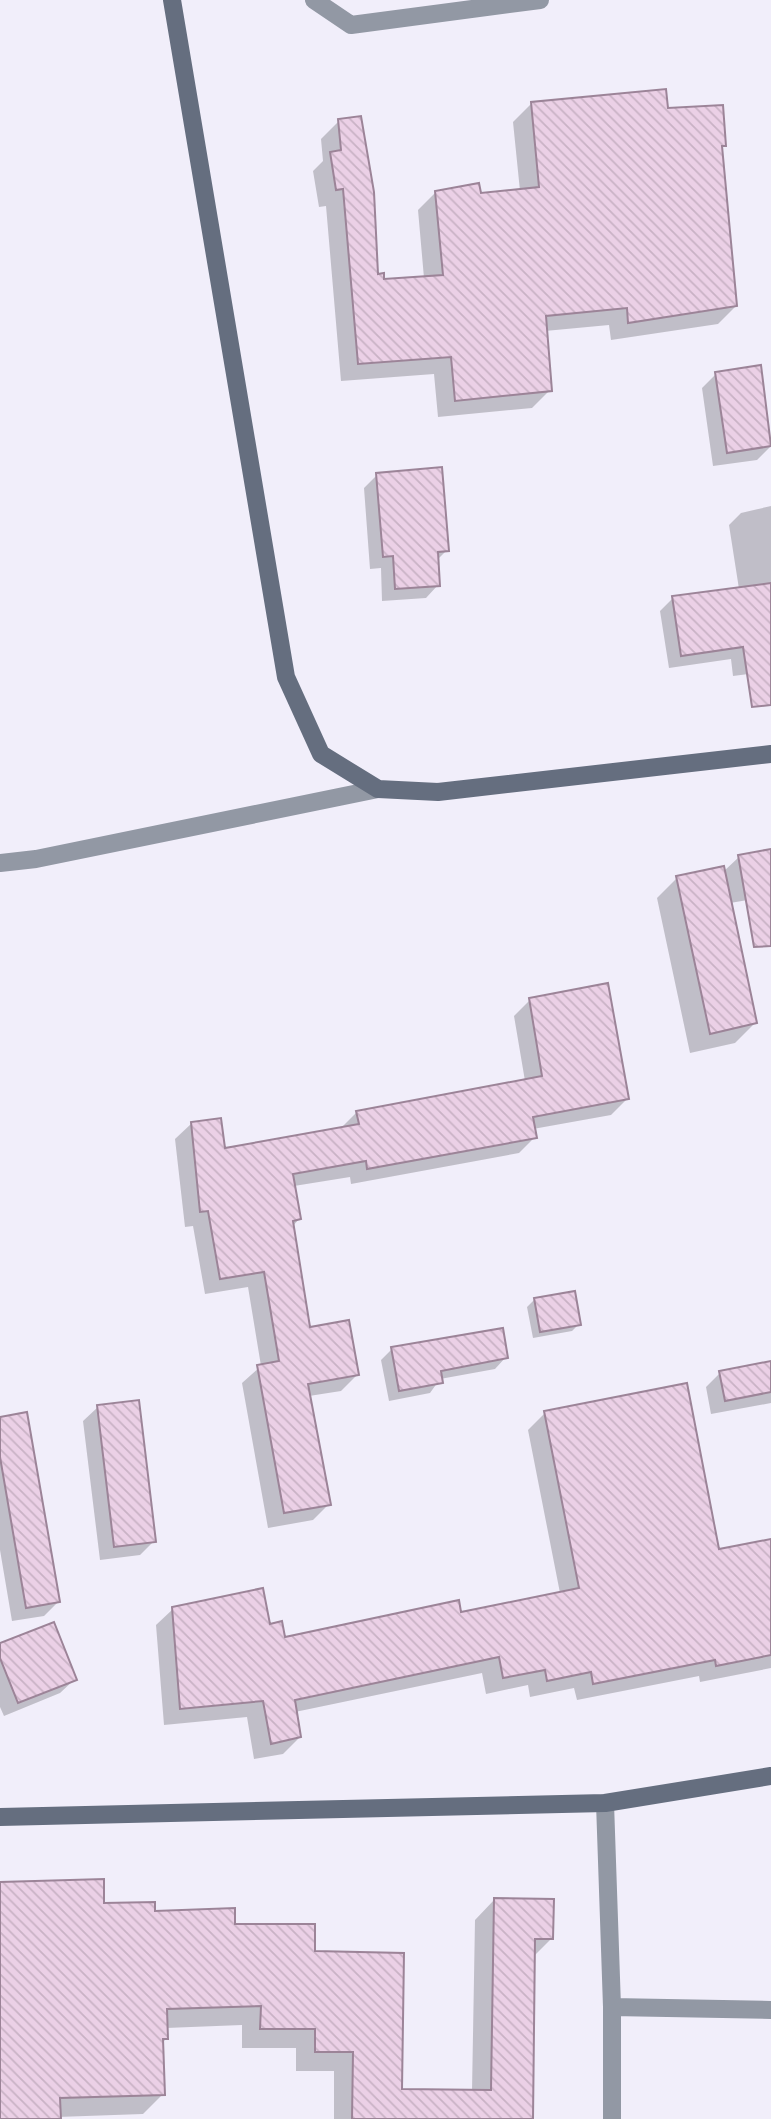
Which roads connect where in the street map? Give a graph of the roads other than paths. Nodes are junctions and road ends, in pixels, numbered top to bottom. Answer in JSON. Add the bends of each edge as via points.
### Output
{"nodes":[{"id":1,"x":172,"y":0,"type":"edge"},
{"id":2,"x":314,"y":0,"type":"edge"},
{"id":3,"x":540,"y":0,"type":"edge"},
{"id":4,"x":771,"y":754,"type":"edge"},
{"id":5,"x":378,"y":789,"type":"junction"},
{"id":6,"x":0,"y":863,"type":"edge"},
{"id":7,"x":771,"y":1776,"type":"edge"},
{"id":8,"x":604,"y":1803,"type":"junction"},
{"id":9,"x":0,"y":1817,"type":"edge"},
{"id":10,"x":612,"y":2007,"type":"junction"},
{"id":11,"x":771,"y":2010,"type":"edge"},
{"id":12,"x":612,"y":2119,"type":"edge"}],
"edges":[{"from":1,"to":5,"type":"street","via":[[286,677],[321,754]]},
{"from":2,"to":3,"type":"street","via":[[351,25]]},
{"from":4,"to":5,"type":"street","via":[[438,792]]},
{"from":5,"to":6,"type":"street"},
{"from":7,"to":8,"type":"street"},
{"from":8,"to":9,"type":"street"},
{"from":8,"to":10,"type":"street"},
{"from":10,"to":11,"type":"street"},
{"from":10,"to":12,"type":"street"}]}
